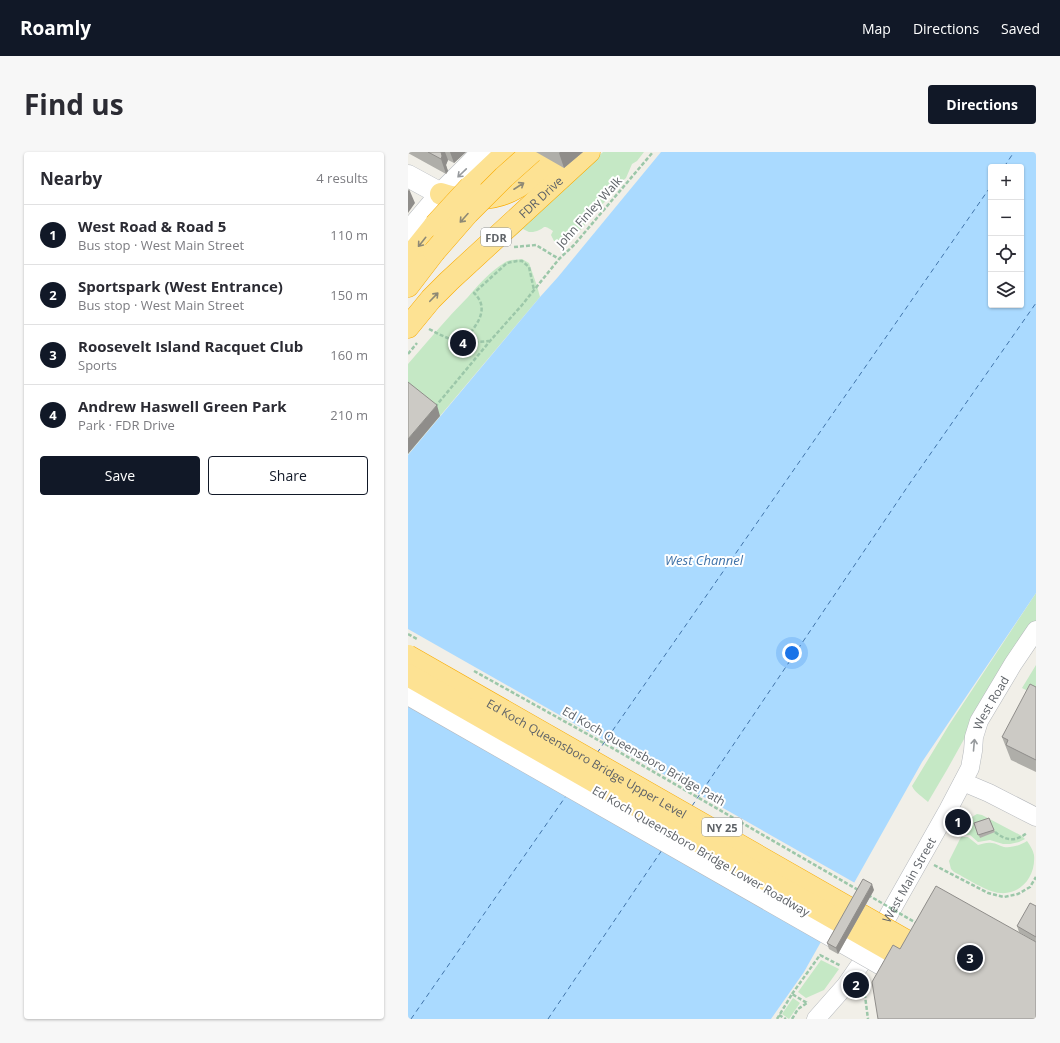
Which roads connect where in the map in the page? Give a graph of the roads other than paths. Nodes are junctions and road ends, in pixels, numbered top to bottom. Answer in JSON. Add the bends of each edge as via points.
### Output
{"nodes":[{"id":1,"x":483,"y":152,"type":"edge"},
{"id":2,"x":507,"y":152,"type":"edge"},
{"id":3,"x":590,"y":152,"type":"edge"},
{"id":4,"x":542,"y":156,"type":"edge"},
{"id":5,"x":408,"y":176,"type":"edge"},
{"id":6,"x":441,"y":194,"type":"junction"},
{"id":7,"x":408,"y":233,"type":"edge"},
{"id":8,"x":408,"y":259,"type":"edge"},
{"id":9,"x":408,"y":286,"type":"edge"},
{"id":10,"x":420,"y":332,"type":"edge"},
{"id":11,"x":1036,"y":630,"type":"edge"},
{"id":12,"x":413,"y":648,"type":"edge"},
{"id":13,"x":408,"y":675,"type":"edge"},
{"id":14,"x":408,"y":684,"type":"edge"},
{"id":15,"x":408,"y":696,"type":"edge"},
{"id":16,"x":963,"y":782,"type":"junction"},
{"id":17,"x":1036,"y":817,"type":"edge"},
{"id":18,"x":936,"y":973,"type":"junction"},
{"id":19,"x":816,"y":1019,"type":"edge"}],
"edges":[{"from":1,"to":6,"type":"street","one_way":true},
{"from":2,"to":8,"type":"highway","one_way":true,"bridge":true,"via":[[470,187]]},
{"from":10,"to":3,"type":"highway","name":"FDR Drive","number":"FDR","one_way":true,"via":[[431,299]]},
{"from":6,"to":4,"type":"highway","one_way":true,"via":[[452,198],[472,198],[490,197],[514,190],[527,181]]},
{"from":4,"to":9,"type":"highway","one_way":true,"bridge":true,"via":[[504,177],[434,252]]},
{"from":5,"to":6,"type":"street"},
{"from":6,"to":7,"type":"street"},
{"from":16,"to":11,"type":"street","name":"West Road","one_way":true,"via":[[970,768],[979,721]]},
{"from":12,"to":18,"type":"highway","number":"NY 25"},
{"from":13,"to":18,"type":"highway","name":"Ed Koch Queensboro Bridge Upper Level","bridge":true},
{"from":14,"to":18,"type":"highway","name":"Ed Koch Queensboro Bridge Lower Roadway","number":"NY 25"},
{"from":15,"to":18,"type":"street","bridge":true},
{"from":16,"to":17,"type":"street"},
{"from":16,"to":19,"type":"street","name":"West Main Street","via":[[862,962],[842,991]]}]}
